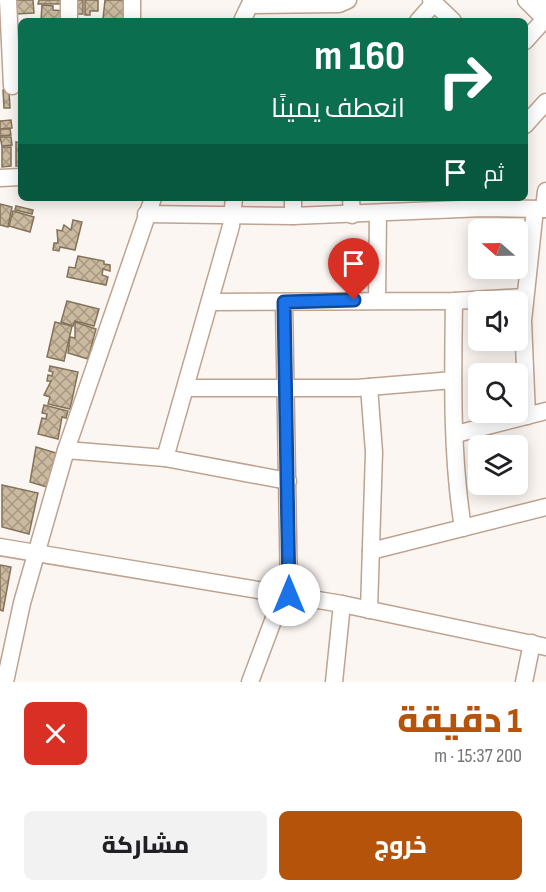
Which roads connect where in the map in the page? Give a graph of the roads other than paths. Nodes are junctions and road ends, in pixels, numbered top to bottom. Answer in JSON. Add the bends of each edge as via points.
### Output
{"nodes":[{"id":1,"x":8,"y":0,"type":"edge"},
{"id":2,"x":69,"y":0,"type":"edge"},
{"id":3,"x":132,"y":0,"type":"edge"},
{"id":4,"x":348,"y":0,"type":"edge"},
{"id":5,"x":526,"y":0,"type":"edge"},
{"id":6,"x":545,"y":0,"type":"edge"},
{"id":7,"x":251,"y":2,"type":"edge"},
{"id":8,"x":432,"y":2,"type":"edge"},
{"id":9,"x":69,"y":18,"type":"edge"},
{"id":10,"x":132,"y":18,"type":"edge"},
{"id":11,"x":243,"y":18,"type":"edge"},
{"id":12,"x":420,"y":18,"type":"edge"},
{"id":13,"x":450,"y":18,"type":"edge"},
{"id":14,"x":546,"y":20,"type":"edge"},
{"id":15,"x":528,"y":38,"type":"edge"},
{"id":16,"x":11,"y":86,"type":"edge"},
{"id":17,"x":546,"y":102,"type":"edge"},
{"id":18,"x":528,"y":122,"type":"edge"},
{"id":19,"x":18,"y":177,"type":"edge"},
{"id":20,"x":0,"y":178,"type":"edge"},
{"id":21,"x":546,"y":192,"type":"edge"},
{"id":22,"x":152,"y":201,"type":"edge"},
{"id":23,"x":234,"y":201,"type":"edge"},
{"id":24,"x":293,"y":201,"type":"edge"},
{"id":25,"x":484,"y":203,"type":"edge"},
{"id":26,"x":427,"y":204,"type":"edge"},
{"id":27,"x":352,"y":206,"type":"edge"},
{"id":28,"x":542,"y":209,"type":"edge"},
{"id":29,"x":378,"y":213,"type":"junction"},
{"id":30,"x":146,"y":214,"type":"junction"},
{"id":31,"x":233,"y":215,"type":"junction"},
{"id":32,"x":293,"y":216,"type":"junction"},
{"id":33,"x":526,"y":291,"type":"edge"},
{"id":34,"x":377,"y":300,"type":"junction"},
{"id":35,"x":468,"y":300,"type":"edge"},
{"id":36,"x":454,"y":301,"type":"junction"},
{"id":37,"x":211,"y":302,"type":"junction"},
{"id":38,"x":284,"y":302,"type":"junction"},
{"id":39,"x":453,"y":380,"type":"junction"},
{"id":40,"x":287,"y":387,"type":"junction"},
{"id":41,"x":369,"y":387,"type":"junction"},
{"id":42,"x":186,"y":388,"type":"junction"},
{"id":43,"x":546,"y":411,"type":"edge"},
{"id":44,"x":528,"y":416,"type":"edge"},
{"id":45,"x":499,"y":423,"type":"edge"},
{"id":46,"x":456,"y":434,"type":"junction"},
{"id":47,"x":66,"y":450,"type":"junction"},
{"id":48,"x":165,"y":458,"type":"junction"},
{"id":49,"x":288,"y":481,"type":"junction"},
{"id":50,"x":546,"y":507,"type":"edge"},
{"id":51,"x":463,"y":528,"type":"junction"},
{"id":52,"x":0,"y":547,"type":"edge"},
{"id":53,"x":371,"y":551,"type":"junction"},
{"id":54,"x":36,"y":554,"type":"junction"},
{"id":55,"x":286,"y":595,"type":"junction"},
{"id":56,"x":342,"y":604,"type":"junction"},
{"id":57,"x":369,"y":610,"type":"junction"},
{"id":58,"x":539,"y":645,"type":"edge"},
{"id":59,"x":5,"y":682,"type":"edge"},
{"id":60,"x":250,"y":682,"type":"edge"},
{"id":61,"x":334,"y":682,"type":"edge"},
{"id":62,"x":524,"y":682,"type":"edge"}],
"edges":[{"from":1,"to":16,"type":"street"},
{"from":2,"to":9,"type":"street"},
{"from":3,"to":10,"type":"street"},
{"from":4,"to":7,"type":"street","via":[[333,4]]},
{"from":5,"to":14,"type":"street"},
{"from":6,"to":14,"type":"street"},
{"from":7,"to":11,"type":"street"},
{"from":8,"to":12,"type":"street"},
{"from":8,"to":13,"type":"street"},
{"from":14,"to":15,"type":"street"},
{"from":17,"to":18,"type":"street"},
{"from":19,"to":20,"type":"street"},
{"from":21,"to":28,"type":"street"},
{"from":22,"to":30,"type":"street"},
{"from":23,"to":31,"type":"street"},
{"from":24,"to":32,"type":"street"},
{"from":25,"to":26,"type":"street"},
{"from":25,"to":28,"type":"street"},
{"from":26,"to":29,"type":"street"},
{"from":27,"to":29,"type":"street"},
{"from":27,"to":32,"type":"street"},
{"from":28,"to":33,"type":"street"},
{"from":29,"to":34,"type":"street"},
{"from":30,"to":31,"type":"street"},
{"from":30,"to":47,"type":"street"},
{"from":31,"to":32,"type":"street"},
{"from":31,"to":37,"type":"street"},
{"from":34,"to":36,"type":"street"},
{"from":34,"to":38,"type":"street"},
{"from":35,"to":36,"type":"street"},
{"from":36,"to":39,"type":"street"},
{"from":37,"to":38,"type":"street"},
{"from":37,"to":42,"type":"street"},
{"from":38,"to":40,"type":"street"},
{"from":39,"to":41,"type":"street"},
{"from":39,"to":46,"type":"street"},
{"from":40,"to":41,"type":"street"},
{"from":40,"to":42,"type":"street"},
{"from":40,"to":49,"type":"street"},
{"from":41,"to":53,"type":"street","via":[[374,452]]},
{"from":42,"to":48,"type":"street"},
{"from":43,"to":44,"type":"street"},
{"from":45,"to":46,"type":"street"},
{"from":46,"to":51,"type":"street","via":[[455,466]]},
{"from":47,"to":48,"type":"street"},
{"from":47,"to":54,"type":"street"},
{"from":48,"to":49,"type":"street"},
{"from":49,"to":55,"type":"street"},
{"from":50,"to":51,"type":"street"},
{"from":51,"to":53,"type":"street"},
{"from":52,"to":54,"type":"street"},
{"from":53,"to":57,"type":"street"},
{"from":54,"to":55,"type":"street"},
{"from":54,"to":59,"type":"street"},
{"from":55,"to":56,"type":"street"},
{"from":55,"to":60,"type":"street"},
{"from":56,"to":57,"type":"street"},
{"from":56,"to":61,"type":"street"},
{"from":57,"to":58,"type":"street"},
{"from":58,"to":62,"type":"street"}]}
